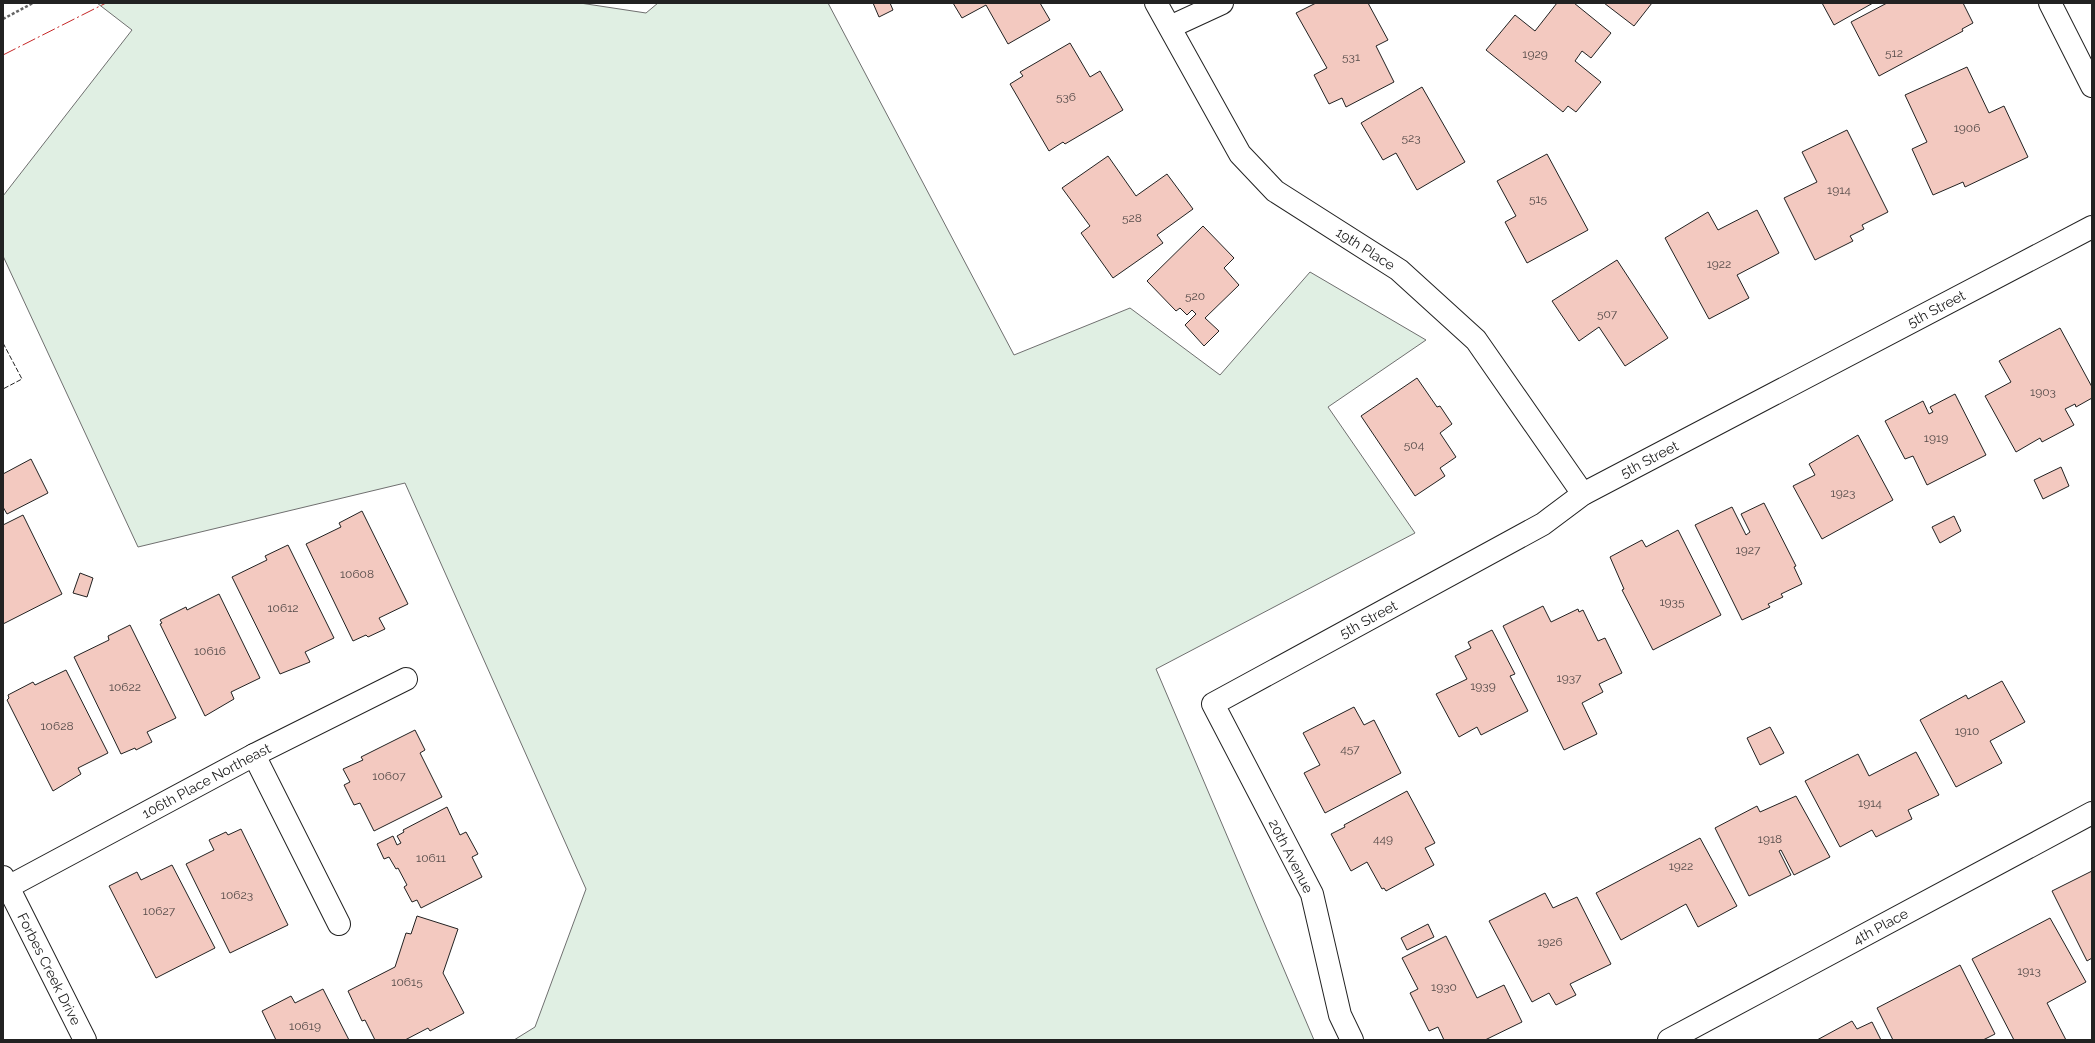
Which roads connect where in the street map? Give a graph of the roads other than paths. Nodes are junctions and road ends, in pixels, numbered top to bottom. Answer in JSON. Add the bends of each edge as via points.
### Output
{"nodes":[{"id":1,"x":1156,"y":3,"type":"edge"},
{"id":2,"x":1222,"y":3,"type":"edge"},
{"id":3,"x":2050,"y":3,"type":"edge"},
{"id":4,"x":1170,"y":27,"type":"junction"},
{"id":5,"x":2092,"y":86,"type":"edge"},
{"id":6,"x":2092,"y":227,"type":"edge"},
{"id":7,"x":1583,"y":494,"type":"junction"},
{"id":8,"x":406,"y":679,"type":"dead end"},
{"id":9,"x":1213,"y":704,"type":"joint"},
{"id":10,"x":254,"y":755,"type":"junction"},
{"id":11,"x":2092,"y":813,"type":"edge"},
{"id":12,"x":5,"y":882,"type":"edge"},
{"id":13,"x":339,"y":924,"type":"dead end"},
{"id":14,"x":85,"y":1040,"type":"edge"},
{"id":15,"x":1352,"y":1040,"type":"edge"},
{"id":16,"x":1669,"y":1040,"type":"edge"}],
"edges":[{"from":1,"to":4,"type":"street","name":"19th Place"},
{"from":2,"to":4,"type":"street"},
{"from":3,"to":5,"type":"street"},
{"from":4,"to":7,"type":"street","name":"19th Place","via":[[1240,154],[1275,191],[1399,270],[1476,340]]},
{"from":6,"to":7,"type":"street","name":"5th Street"},
{"from":7,"to":9,"type":"street","name":"5th Street","via":[[1543,524]]},
{"from":8,"to":10,"type":"street","name":"106th Place Northeast"},
{"from":9,"to":15,"type":"street","name":"20th Avenue","via":[[1312,894],[1340,1015]]},
{"from":10,"to":12,"type":"street","name":"106th Place Northeast"},
{"from":10,"to":13,"type":"street"},
{"from":11,"to":16,"type":"street","name":"4th Place"},
{"from":12,"to":14,"type":"street","name":"Forbes Creek Drive"}]}
